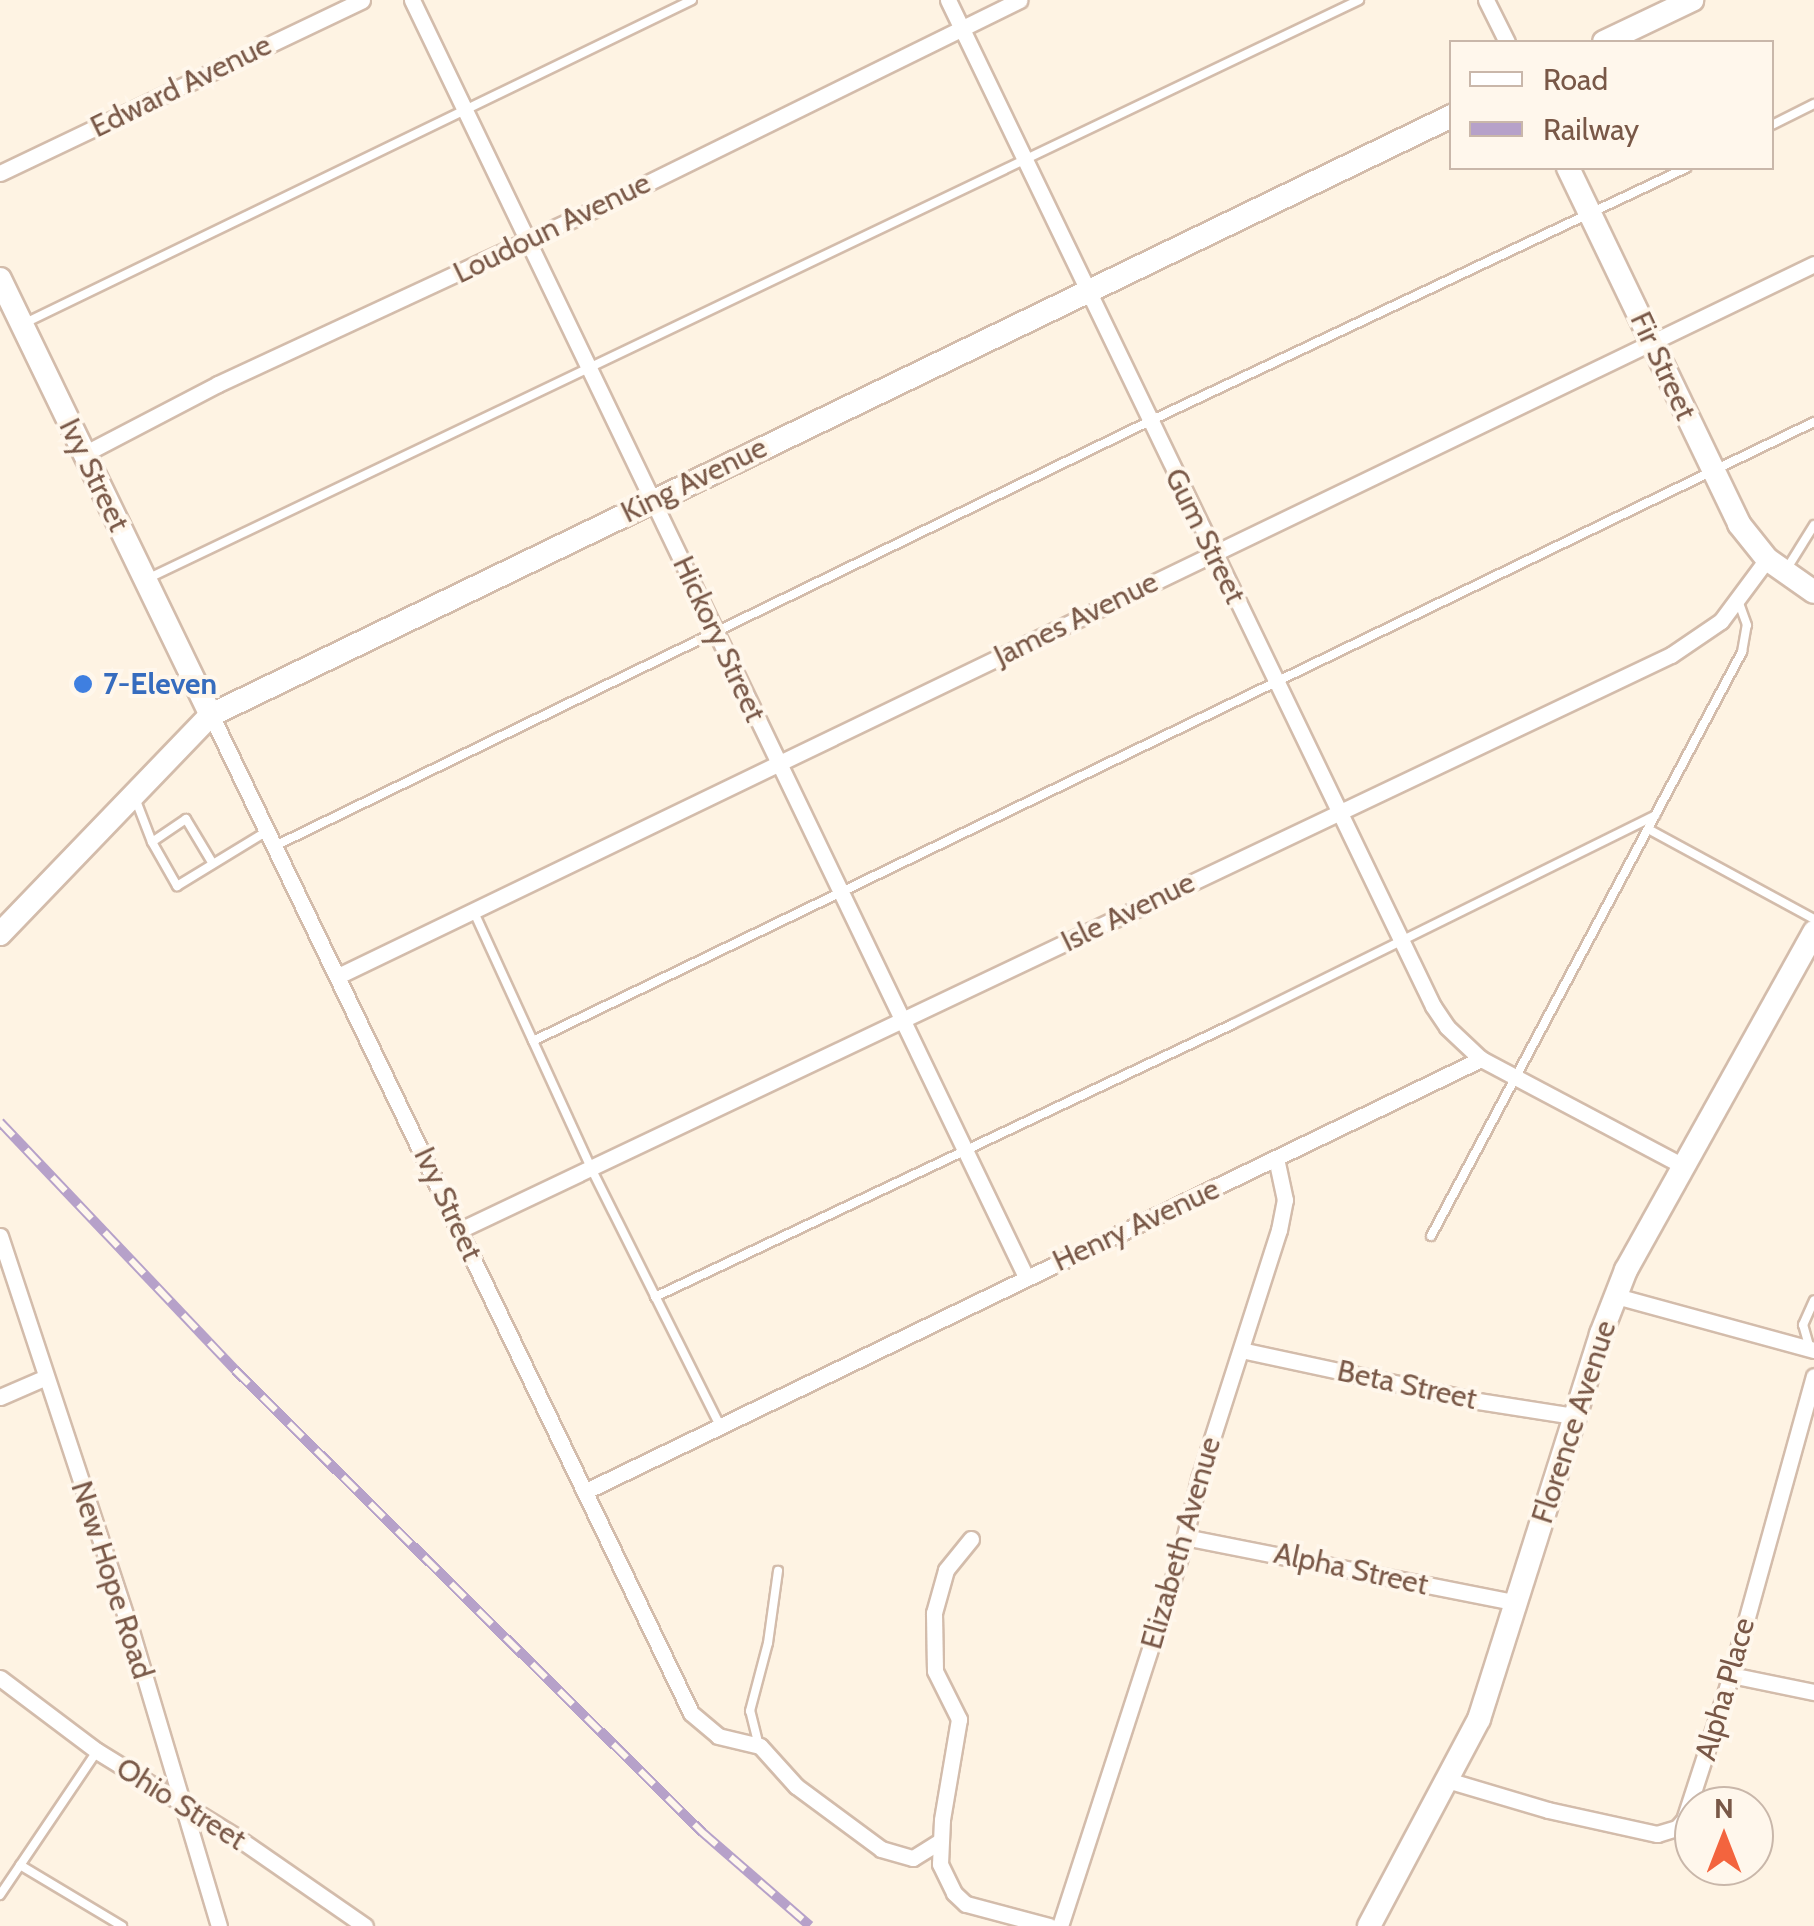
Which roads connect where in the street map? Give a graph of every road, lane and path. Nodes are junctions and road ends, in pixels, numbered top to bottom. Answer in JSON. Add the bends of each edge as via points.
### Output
{"nodes":[{"id":1,"x":362,"y":0,"type":"edge"},
{"id":2,"x":412,"y":0,"type":"edge"},
{"id":3,"x":692,"y":0,"type":"edge"},
{"id":4,"x":948,"y":0,"type":"edge"},
{"id":5,"x":1020,"y":0,"type":"edge"},
{"id":6,"x":1359,"y":0,"type":"edge"},
{"id":7,"x":1486,"y":0,"type":"edge"},
{"id":8,"x":1692,"y":0,"type":"edge"},
{"id":9,"x":962,"y":30,"type":"junction"},
{"id":10,"x":1506,"y":40,"type":"edge"},
{"id":11,"x":1608,"y":40,"type":"edge"},
{"id":12,"x":1814,"y":104,"type":"edge"},
{"id":13,"x":465,"y":109,"type":"junction"},
{"id":14,"x":1449,"y":117,"type":"edge"},
{"id":15,"x":1774,"y":124,"type":"edge"},
{"id":16,"x":1024,"y":161,"type":"junction"},
{"id":17,"x":1569,"y":170,"type":"edge"},
{"id":18,"x":1682,"y":170,"type":"edge"},
{"id":19,"x":0,"y":173,"type":"edge"},
{"id":20,"x":1590,"y":213,"type":"junction"},
{"id":21,"x":528,"y":241,"type":"junction"},
{"id":22,"x":1814,"y":264,"type":"edge"},
{"id":23,"x":0,"y":280,"type":"edge"},
{"id":24,"x":1087,"y":291,"type":"junction"},
{"id":25,"x":21,"y":325,"type":"junction"},
{"id":26,"x":1652,"y":343,"type":"junction"},
{"id":27,"x":589,"y":366,"type":"junction"},
{"id":28,"x":1150,"y":421,"type":"junction"},
{"id":29,"x":1814,"y":422,"type":"edge"},
{"id":30,"x":84,"y":454,"type":"junction"},
{"id":31,"x":1712,"y":470,"type":"junction"},
{"id":32,"x":654,"y":500,"type":"junction"},
{"id":33,"x":1814,"y":525,"type":"edge"},
{"id":34,"x":1212,"y":553,"type":"junction"},
{"id":35,"x":1775,"y":566,"type":"junction"},
{"id":36,"x":145,"y":580,"type":"junction"},
{"id":37,"x":1814,"y":592,"type":"edge"},
{"id":38,"x":1739,"y":602,"type":"junction"},
{"id":39,"x":716,"y":630,"type":"junction"},
{"id":40,"x":1275,"y":681,"type":"junction"},
{"id":41,"x":212,"y":716,"type":"junction"},
{"id":42,"x":776,"y":763,"type":"junction"},
{"id":43,"x":133,"y":794,"type":"junction"},
{"id":44,"x":1339,"y":813,"type":"junction"},
{"id":45,"x":1655,"y":815,"type":"junction"},
{"id":46,"x":1648,"y":828,"type":"junction"},
{"id":47,"x":271,"y":838,"type":"junction"},
{"id":48,"x":152,"y":842,"type":"junction"},
{"id":49,"x":213,"y":864,"type":"junction"},
{"id":50,"x":840,"y":893,"type":"junction"},
{"id":51,"x":473,"y":910,"type":"junction"},
{"id":52,"x":1814,"y":919,"type":"edge"},
{"id":53,"x":1814,"y":932,"type":"edge"},
{"id":54,"x":0,"y":934,"type":"edge"},
{"id":55,"x":1400,"y":940,"type":"junction"},
{"id":56,"x":338,"y":976,"type":"junction"},
{"id":57,"x":902,"y":1020,"type":"junction"},
{"id":58,"x":532,"y":1042,"type":"junction"},
{"id":59,"x":1482,"y":1059,"type":"junction"},
{"id":60,"x":1514,"y":1076,"type":"junction"},
{"id":61,"x":965,"y":1150,"type":"junction"},
{"id":62,"x":1276,"y":1158,"type":"junction"},
{"id":63,"x":1683,"y":1166,"type":"junction"},
{"id":64,"x":590,"y":1168,"type":"junction"},
{"id":65,"x":460,"y":1230,"type":"junction"},
{"id":66,"x":0,"y":1236,"type":"edge"},
{"id":67,"x":1431,"y":1236,"type":"dead end"},
{"id":68,"x":1026,"y":1277,"type":"junction"},
{"id":69,"x":1616,"y":1296,"type":"junction"},
{"id":70,"x":656,"y":1297,"type":"junction"},
{"id":71,"x":1814,"y":1300,"type":"edge"},
{"id":72,"x":1241,"y":1350,"type":"junction"},
{"id":73,"x":1812,"y":1353,"type":"edge"},
{"id":74,"x":1814,"y":1376,"type":"edge"},
{"id":75,"x":46,"y":1377,"type":"junction"},
{"id":76,"x":0,"y":1397,"type":"edge"},
{"id":77,"x":1574,"y":1416,"type":"junction"},
{"id":78,"x":720,"y":1426,"type":"junction"},
{"id":79,"x":586,"y":1491,"type":"junction"},
{"id":80,"x":1185,"y":1537,"type":"junction"},
{"id":81,"x":972,"y":1538,"type":"dead end"},
{"id":82,"x":778,"y":1571,"type":"dead end"},
{"id":83,"x":1517,"y":1603,"type":"junction"},
{"id":84,"x":1730,"y":1675,"type":"junction"},
{"id":85,"x":0,"y":1678,"type":"edge"},
{"id":86,"x":1814,"y":1692,"type":"edge"},
{"id":87,"x":760,"y":1746,"type":"junction"},
{"id":88,"x":97,"y":1751,"type":"junction"},
{"id":89,"x":1447,"y":1780,"type":"junction"},
{"id":90,"x":183,"y":1803,"type":"junction"},
{"id":91,"x":940,"y":1841,"type":"junction"},
{"id":92,"x":20,"y":1864,"type":"junction"},
{"id":93,"x":0,"y":1895,"type":"edge"},
{"id":94,"x":122,"y":1926,"type":"edge"},
{"id":95,"x":218,"y":1926,"type":"edge"},
{"id":96,"x":365,"y":1926,"type":"edge"},
{"id":97,"x":1050,"y":1926,"type":"edge"},
{"id":98,"x":1060,"y":1926,"type":"edge"},
{"id":99,"x":1368,"y":1926,"type":"edge"}],
"edges":[{"from":1,"to":19,"type":"street","name":"Edward Avenue"},
{"from":2,"to":13,"type":"street","name":"Hickory Street"},
{"from":3,"to":13,"type":"lane"},
{"from":4,"to":9,"type":"street","name":"Gum Street"},
{"from":5,"to":9,"type":"street","name":"Loudoun Avenue"},
{"from":6,"to":16,"type":"lane"},
{"from":7,"to":10,"type":"street"},
{"from":8,"to":11,"type":"street"},
{"from":9,"to":16,"type":"street","name":"Gum Street"},
{"from":9,"to":21,"type":"street","name":"Loudoun Avenue"},
{"from":12,"to":15,"type":"lane"},
{"from":13,"to":21,"type":"street","name":"Hickory Street"},
{"from":13,"to":25,"type":"lane"},
{"from":14,"to":24,"type":"street","name":"King Avenue"},
{"from":16,"to":24,"type":"street","name":"Gum Street"},
{"from":16,"to":27,"type":"lane"},
{"from":17,"to":20,"type":"street","name":"Fir Street"},
{"from":18,"to":20,"type":"lane"},
{"from":20,"to":26,"type":"street","name":"Fir Street"},
{"from":20,"to":28,"type":"lane"},
{"from":21,"to":27,"type":"street","name":"Hickory Street"},
{"from":21,"to":30,"type":"street","name":"Loudoun Avenue","via":[[218,384]]},
{"from":22,"to":26,"type":"street","name":"James Avenue"},
{"from":23,"to":25,"type":"street","name":"Ivy Street"},
{"from":24,"to":28,"type":"street","name":"Gum Street"},
{"from":24,"to":32,"type":"street","name":"King Avenue"},
{"from":25,"to":30,"type":"street","name":"Ivy Street"},
{"from":26,"to":31,"type":"street","name":"Fir Street"},
{"from":26,"to":34,"type":"street","name":"James Avenue"},
{"from":27,"to":32,"type":"street","name":"Hickory Street"},
{"from":27,"to":36,"type":"lane"},
{"from":28,"to":34,"type":"street","name":"Gum Street"},
{"from":28,"to":39,"type":"lane"},
{"from":29,"to":31,"type":"lane"},
{"from":30,"to":36,"type":"street","name":"Ivy Street"},
{"from":31,"to":35,"type":"street","name":"Fir Street","via":[[1740,524]]},
{"from":31,"to":40,"type":"lane"},
{"from":32,"to":39,"type":"street","name":"Hickory Street"},
{"from":32,"to":41,"type":"street","name":"King Avenue"},
{"from":33,"to":35,"type":"lane"},
{"from":34,"to":40,"type":"street","name":"Gum Street"},
{"from":34,"to":42,"type":"street","name":"James Avenue"},
{"from":35,"to":37,"type":"street"},
{"from":35,"to":38,"type":"street","name":"Isle Avenue"},
{"from":36,"to":41,"type":"street","name":"Ivy Street"},
{"from":38,"to":44,"type":"street","name":"Isle Avenue","via":[[1699,639],[1671,654]]},
{"from":38,"to":45,"type":"lane","via":[[1747,625],[1742,652]]},
{"from":39,"to":42,"type":"street","name":"Hickory Street"},
{"from":39,"to":47,"type":"lane","via":[[481,750]]},
{"from":40,"to":44,"type":"street","name":"Gum Street"},
{"from":40,"to":50,"type":"lane"},
{"from":41,"to":43,"type":"street","name":"King Avenue"},
{"from":41,"to":47,"type":"street","name":"Ivy Street"},
{"from":42,"to":50,"type":"street","name":"Hickory Street"},
{"from":42,"to":51,"type":"street","name":"James Avenue"},
{"from":43,"to":48,"type":"lane"},
{"from":43,"to":54,"type":"street","name":"King Avenue"},
{"from":44,"to":55,"type":"street","name":"Gum Street"},
{"from":44,"to":57,"type":"street","name":"Isle Avenue"},
{"from":45,"to":46,"type":"lane"},
{"from":45,"to":55,"type":"lane"},
{"from":46,"to":52,"type":"lane"},
{"from":46,"to":60,"type":"lane"},
{"from":47,"to":49,"type":"lane"},
{"from":47,"to":56,"type":"street","name":"Ivy Street"},
{"from":48,"to":49,"type":"lane","via":[[177,886]]},
{"from":48,"to":49,"type":"lane","via":[[186,819]]},
{"from":50,"to":57,"type":"street","name":"Hickory Street"},
{"from":50,"to":58,"type":"lane"},
{"from":51,"to":56,"type":"street","name":"James Avenue"},
{"from":51,"to":58,"type":"lane"},
{"from":53,"to":63,"type":"street","name":"Florence Avenue"},
{"from":55,"to":59,"type":"street","name":"Gum Street","via":[[1447,1027]]},
{"from":55,"to":61,"type":"lane"},
{"from":56,"to":65,"type":"street","name":"Ivy Street"},
{"from":57,"to":61,"type":"street","name":"Hickory Street"},
{"from":57,"to":64,"type":"street","name":"Isle Avenue"},
{"from":58,"to":64,"type":"lane"},
{"from":59,"to":60,"type":"street"},
{"from":59,"to":62,"type":"street","name":"Henry Avenue"},
{"from":60,"to":63,"type":"street"},
{"from":60,"to":67,"type":"lane"},
{"from":61,"to":68,"type":"street","name":"Hickory Street"},
{"from":61,"to":70,"type":"lane"},
{"from":62,"to":68,"type":"street","name":"Henry Avenue"},
{"from":62,"to":72,"type":"street","name":"Elizabeth Avenue","via":[[1284,1184],[1282,1215]]},
{"from":63,"to":69,"type":"street","name":"Florence Avenue"},
{"from":64,"to":65,"type":"street","name":"Isle Avenue"},
{"from":64,"to":70,"type":"lane"},
{"from":65,"to":79,"type":"street","name":"Ivy Street"},
{"from":66,"to":75,"type":"street","name":"New Hope Road"},
{"from":68,"to":78,"type":"street","name":"Henry Avenue"},
{"from":69,"to":73,"type":"street"},
{"from":69,"to":77,"type":"street","name":"Florence Avenue"},
{"from":70,"to":78,"type":"lane"},
{"from":71,"to":73,"type":"lane","via":[[1803,1326]]},
{"from":72,"to":77,"type":"street","name":"Beta Street"},
{"from":72,"to":80,"type":"street","name":"Elizabeth Avenue"},
{"from":74,"to":84,"type":"street","name":"Alpha Place"},
{"from":75,"to":76,"type":"street"},
{"from":75,"to":90,"type":"street","name":"New Hope Road"},
{"from":77,"to":83,"type":"street","name":"Florence Avenue"},
{"from":78,"to":79,"type":"street","name":"Henry Avenue"},
{"from":79,"to":87,"type":"street","name":"Ivy Street","via":[[691,1713],[718,1736]]},
{"from":80,"to":83,"type":"street","name":"Alpha Street"},
{"from":80,"to":98,"type":"street","name":"Elizabeth Avenue"},
{"from":81,"to":91,"type":"street","via":[[946,1570],[934,1613],[935,1671],[959,1719]]},
{"from":82,"to":87,"type":"lane","via":[[750,1711]]},
{"from":83,"to":89,"type":"street","name":"Florence Avenue","via":[[1479,1719]]},
{"from":84,"to":86,"type":"street"},
{"from":84,"to":89,"type":"street","name":"Alpha Place","via":[[1684,1820],[1666,1833],[1548,1810]]},
{"from":85,"to":88,"type":"street","name":"Ohio Street"},
{"from":87,"to":91,"type":"street","via":[[796,1786],[881,1849],[912,1858]]},
{"from":88,"to":90,"type":"street","name":"Ohio Street"},
{"from":88,"to":92,"type":"lane"},
{"from":89,"to":99,"type":"street","name":"Florence Avenue"},
{"from":90,"to":95,"type":"street","name":"New Hope Road"},
{"from":90,"to":96,"type":"street","name":"Ohio Street"},
{"from":91,"to":97,"type":"street","via":[[945,1879],[966,1904]]},
{"from":92,"to":93,"type":"lane"},
{"from":92,"to":94,"type":"lane"}]}
